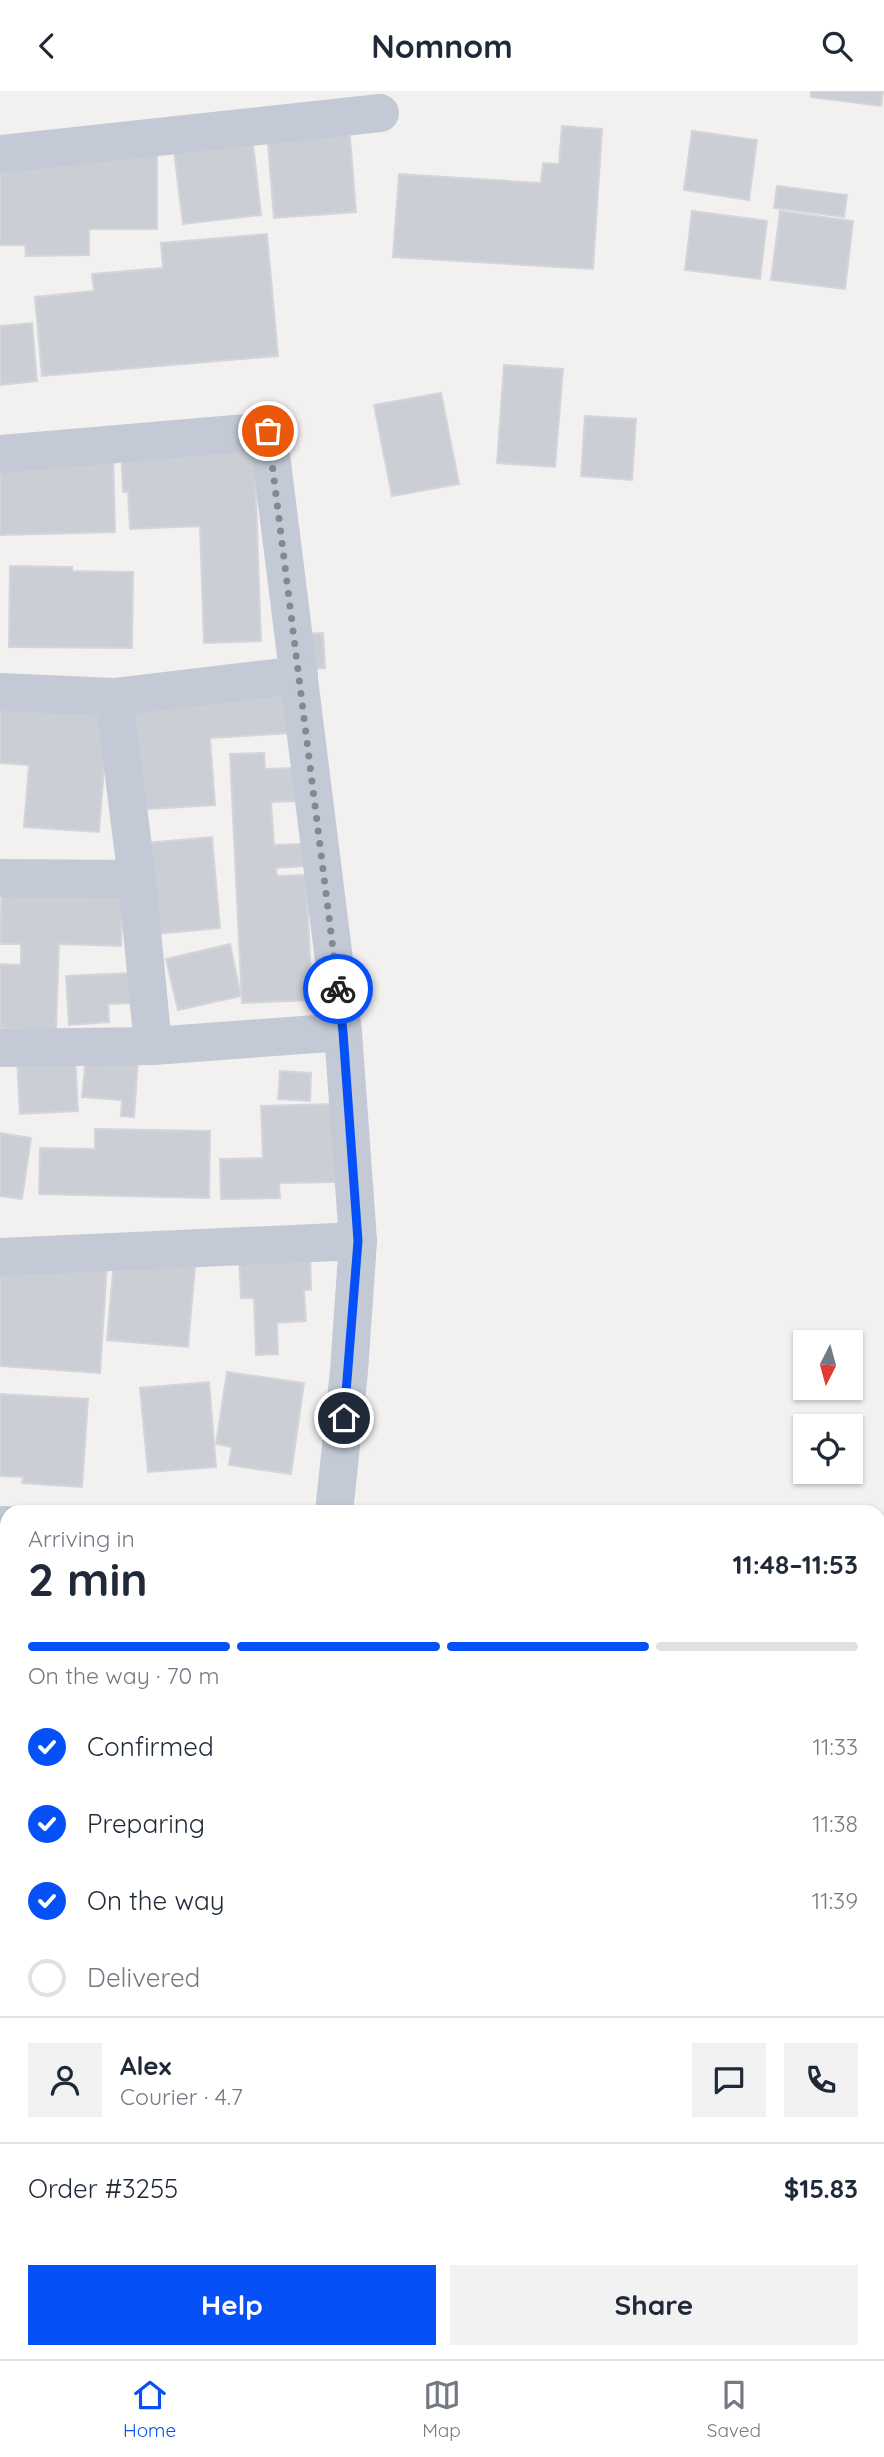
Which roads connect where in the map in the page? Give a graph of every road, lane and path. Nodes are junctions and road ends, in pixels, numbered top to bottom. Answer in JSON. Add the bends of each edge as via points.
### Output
{"nodes":[{"id":1,"x":380,"y":113,"type":"dead end"},
{"id":2,"x":0,"y":154,"type":"edge"},
{"id":3,"x":0,"y":454,"type":"edge"},
{"id":4,"x":299,"y":675,"type":"junction"},
{"id":5,"x":0,"y":692,"type":"edge"},
{"id":6,"x":114,"y":697,"type":"junction"},
{"id":7,"x":0,"y":878,"type":"edge"},
{"id":8,"x":137,"y":879,"type":"junction"},
{"id":9,"x":343,"y":1032,"type":"junction"},
{"id":10,"x":153,"y":1046,"type":"junction"},
{"id":11,"x":0,"y":1048,"type":"edge"},
{"id":12,"x":358,"y":1241,"type":"junction"},
{"id":13,"x":0,"y":1257,"type":"edge"},
{"id":14,"x":335,"y":1505,"type":"edge"}],
"edges":[{"from":1,"to":2,"type":"street"},
{"from":3,"to":4,"type":"street","via":[[268,431]]},
{"from":4,"to":6,"type":"street"},
{"from":4,"to":9,"type":"street"},
{"from":5,"to":6,"type":"street"},
{"from":6,"to":8,"type":"street"},
{"from":7,"to":8,"type":"street"},
{"from":8,"to":10,"type":"street"},
{"from":9,"to":10,"type":"street"},
{"from":9,"to":12,"type":"street"},
{"from":10,"to":11,"type":"street"},
{"from":12,"to":13,"type":"street"},
{"from":12,"to":14,"type":"street"}]}
